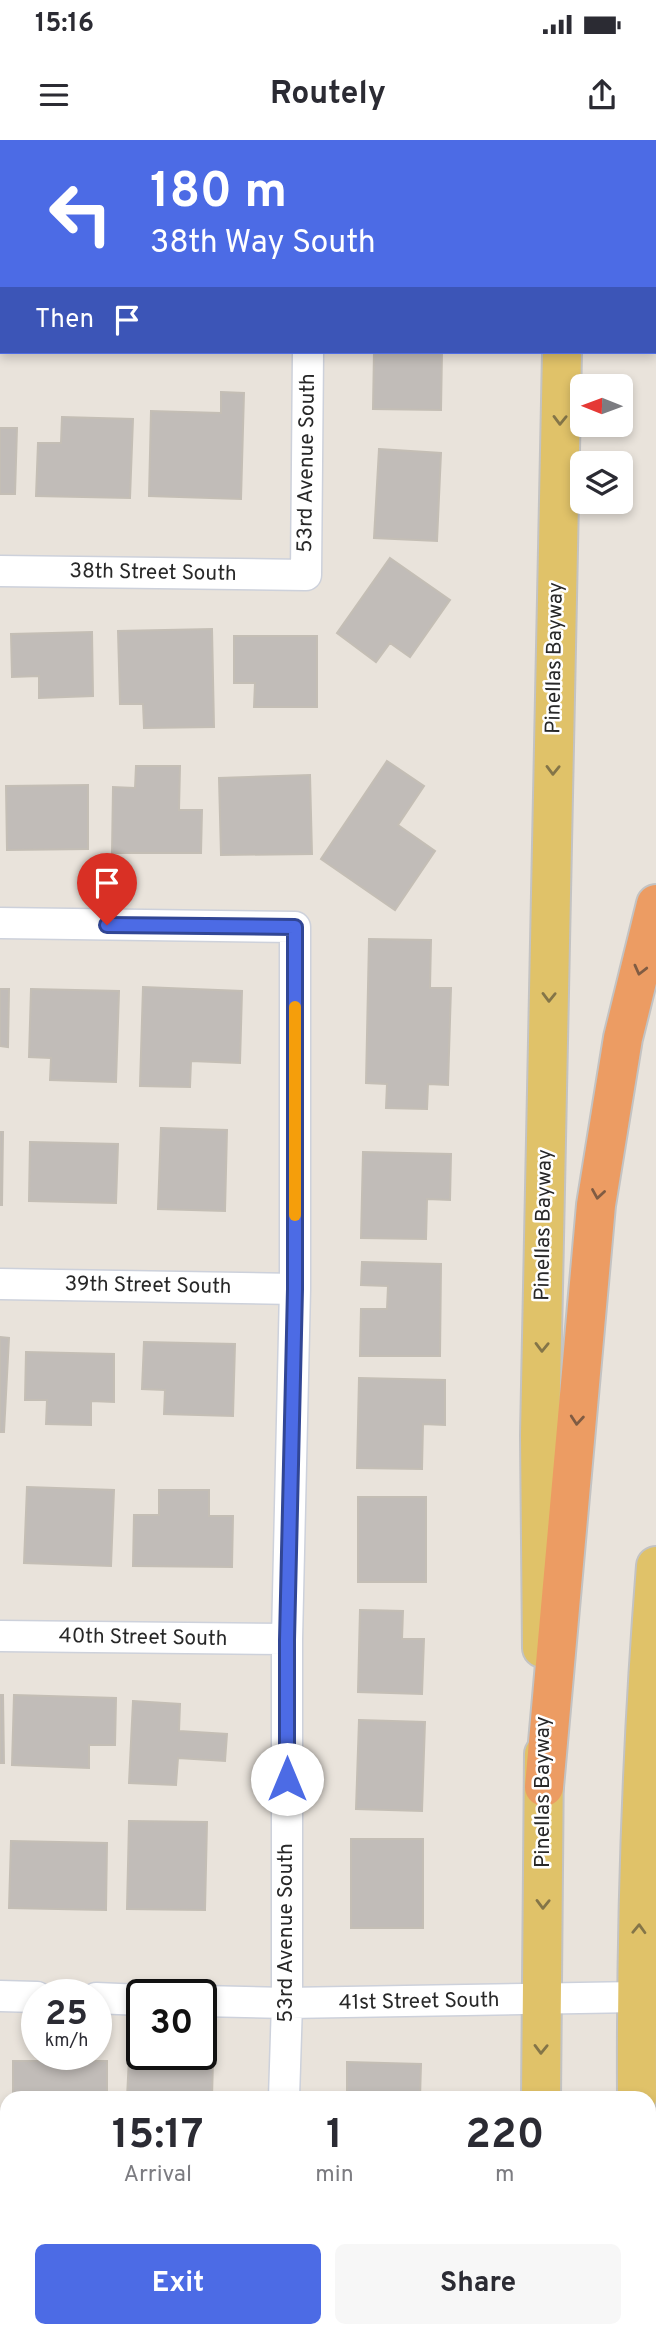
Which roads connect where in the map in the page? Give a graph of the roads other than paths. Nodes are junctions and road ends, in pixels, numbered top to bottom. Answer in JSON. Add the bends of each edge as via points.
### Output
{"nodes":[{"id":1,"x":308,"y":354,"type":"edge"},
{"id":2,"x":562,"y":354,"type":"edge"},
{"id":3,"x":0,"y":571,"type":"edge"},
{"id":4,"x":306,"y":575,"type":"joint"},
{"id":5,"x":656,"y":904,"type":"edge"},
{"id":6,"x":0,"y":923,"type":"edge"},
{"id":7,"x":0,"y":1283,"type":"edge"},
{"id":8,"x":295,"y":1289,"type":"junction"},
{"id":9,"x":656,"y":1566,"type":"edge"},
{"id":10,"x":0,"y":1636,"type":"edge"},
{"id":11,"x":287,"y":1640,"type":"junction"},
{"id":12,"x":544,"y":1787,"type":"junction"},
{"id":13,"x":0,"y":1996,"type":"edge"},
{"id":14,"x":21,"y":1997,"type":"edge"},
{"id":15,"x":637,"y":1997,"type":"junction"},
{"id":16,"x":542,"y":2000,"type":"junction"},
{"id":17,"x":217,"y":2001,"type":"edge"},
{"id":18,"x":287,"y":2003,"type":"junction"},
{"id":19,"x":284,"y":2091,"type":"edge"},
{"id":20,"x":541,"y":2091,"type":"edge"},
{"id":21,"x":637,"y":2091,"type":"edge"}],
"edges":[{"from":1,"to":4,"type":"street","name":"53rd Avenue South"},
{"from":2,"to":12,"type":"main road","name":"Pinellas Bayway","one_way":true,"via":[[540,1435]]},
{"from":3,"to":4,"type":"street","name":"38th Street South"},
{"from":5,"to":12,"type":"highway","one_way":true,"via":[[623,1038],[596,1205]]},
{"from":6,"to":8,"type":"street","name":"53rd Avenue South","via":[[295,927]]},
{"from":7,"to":8,"type":"street","name":"39th Street South"},
{"from":8,"to":11,"type":"street","name":"53rd Avenue South"},
{"from":15,"to":9,"type":"main road","one_way":true,"via":[[647,1675]]},
{"from":10,"to":11,"type":"street","name":"40th Street South"},
{"from":11,"to":18,"type":"street","name":"53rd Avenue South"},
{"from":12,"to":16,"type":"main road","name":"Pinellas Bayway","one_way":true},
{"from":13,"to":14,"type":"street"},
{"from":15,"to":16,"type":"street","name":"41st Street South"},
{"from":15,"to":21,"type":"main road"},
{"from":16,"to":18,"type":"street","name":"41st Street South"},
{"from":16,"to":20,"type":"main road","name":"Pinellas Bayway","one_way":true},
{"from":17,"to":18,"type":"street","name":"41st Street South"},
{"from":18,"to":19,"type":"street","name":"53rd Avenue South"}]}
